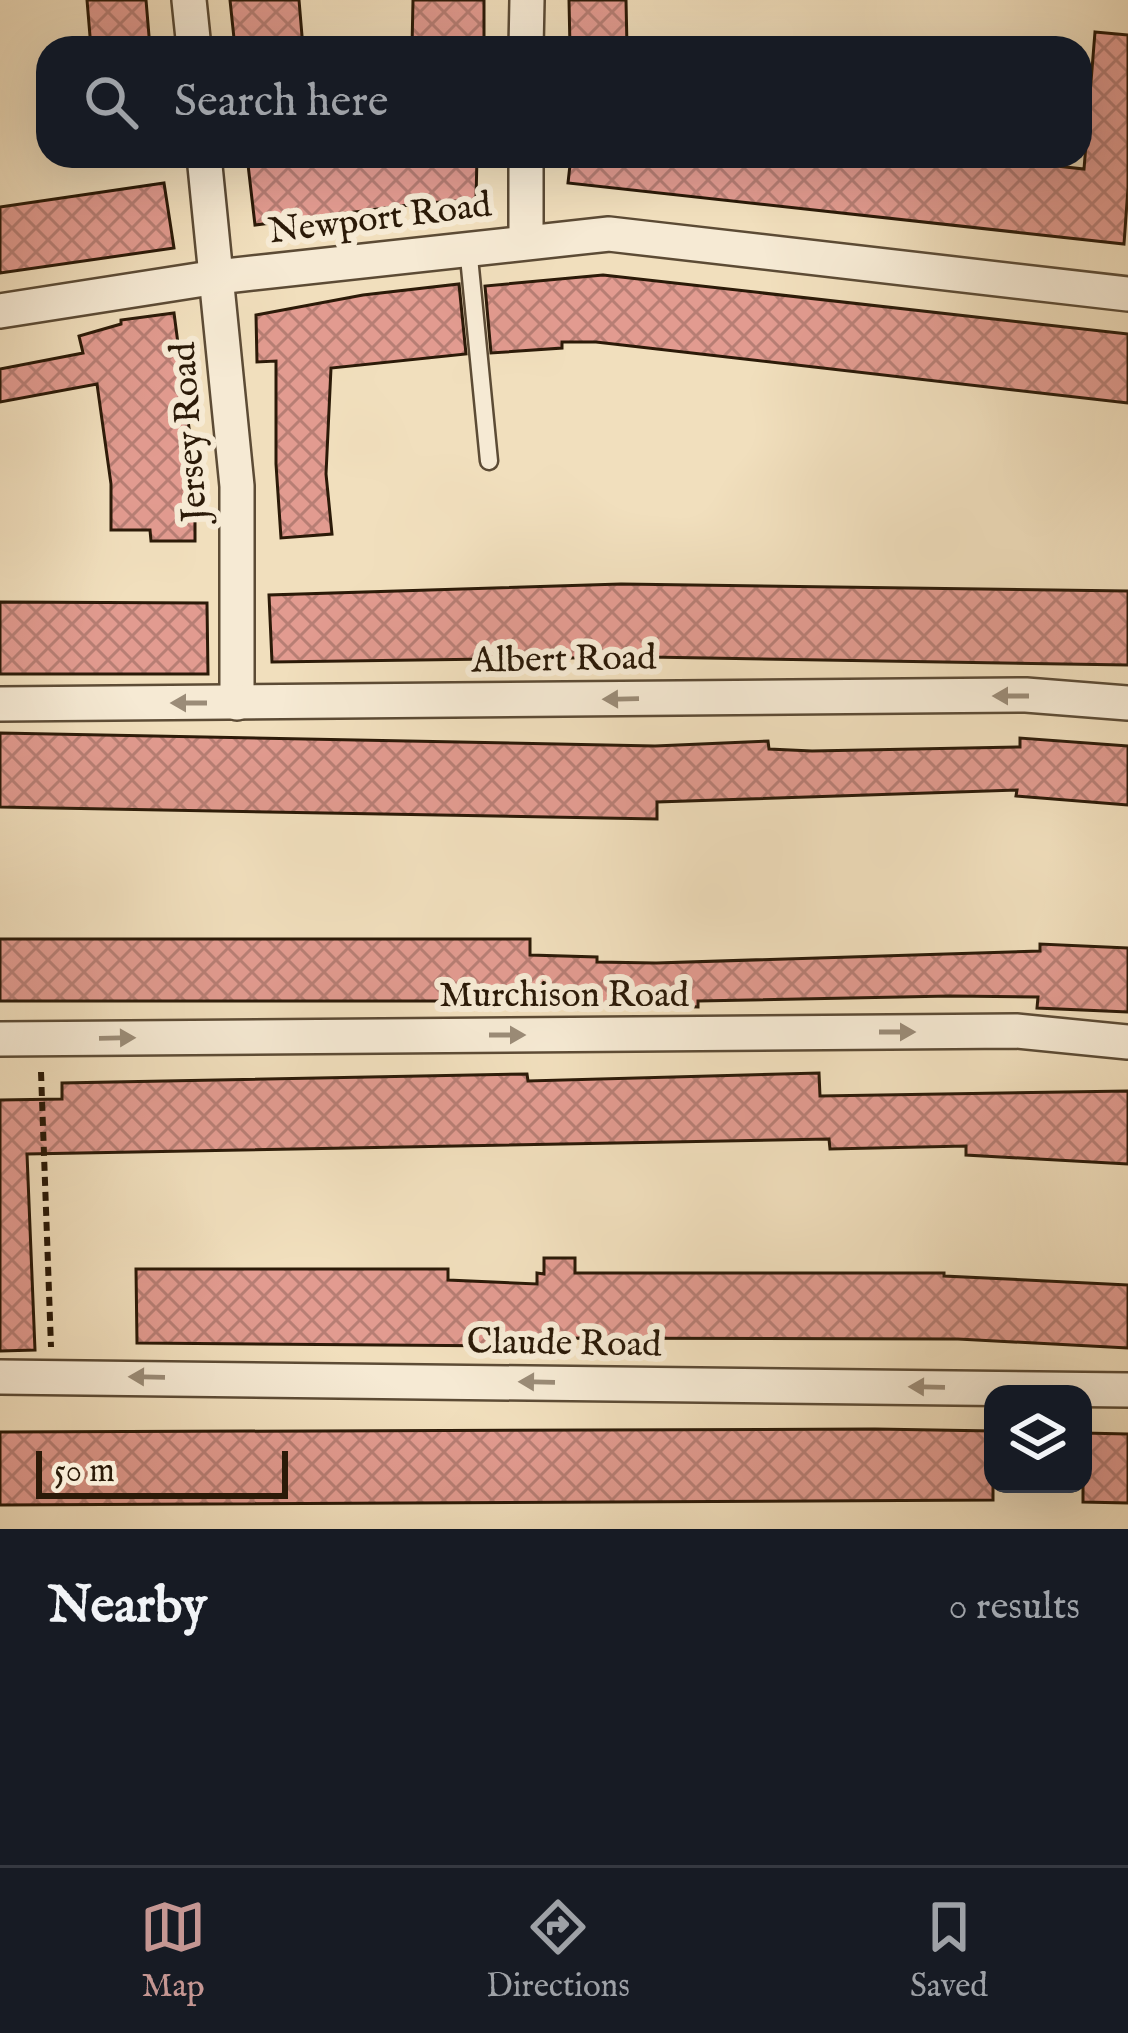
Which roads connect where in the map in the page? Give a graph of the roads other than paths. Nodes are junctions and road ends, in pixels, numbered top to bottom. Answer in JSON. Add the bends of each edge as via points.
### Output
{"nodes":[{"id":1,"x":189,"y":0,"type":"edge"},
{"id":2,"x":526,"y":0,"type":"edge"},
{"id":3,"x":193,"y":36,"type":"edge"},
{"id":4,"x":526,"y":36,"type":"edge"},
{"id":5,"x":206,"y":168,"type":"edge"},
{"id":6,"x":526,"y":168,"type":"edge"},
{"id":7,"x":526,"y":240,"type":"junction"},
{"id":8,"x":468,"y":247,"type":"junction"},
{"id":9,"x":217,"y":278,"type":"junction"},
{"id":10,"x":1128,"y":294,"type":"edge"},
{"id":11,"x":0,"y":311,"type":"edge"},
{"id":12,"x":489,"y":461,"type":"dead end"},
{"id":13,"x":237,"y":703,"type":"junction"},
{"id":14,"x":0,"y":704,"type":"edge"},
{"id":15,"x":1128,"y":704,"type":"edge"},
{"id":16,"x":0,"y":1039,"type":"edge"},
{"id":17,"x":1128,"y":1042,"type":"edge"},
{"id":18,"x":0,"y":1377,"type":"edge"},
{"id":19,"x":1128,"y":1390,"type":"edge"}],
"edges":[{"from":1,"to":3,"type":"street"},
{"from":2,"to":4,"type":"street"},
{"from":5,"to":9,"type":"street","name":"Jersey Road"},
{"from":6,"to":7,"type":"street"},
{"from":7,"to":8,"type":"street","name":"Newport Road"},
{"from":7,"to":10,"type":"street","name":"Newport Road","via":[[609,234]]},
{"from":8,"to":9,"type":"street","name":"Newport Road"},
{"from":8,"to":12,"type":"lane"},
{"from":9,"to":11,"type":"street","name":"Newport Road"},
{"from":9,"to":13,"type":"street","name":"Jersey Road","via":[[237,486]]},
{"from":13,"to":14,"type":"street","name":"Albert Road","one_way":true},
{"from":15,"to":13,"type":"street","name":"Albert Road","one_way":true,"via":[[1026,695]]},
{"from":16,"to":17,"type":"street","name":"Murchison Road","one_way":true,"via":[[1016,1030]]},
{"from":19,"to":18,"type":"street","name":"Claude Road","one_way":true}]}
